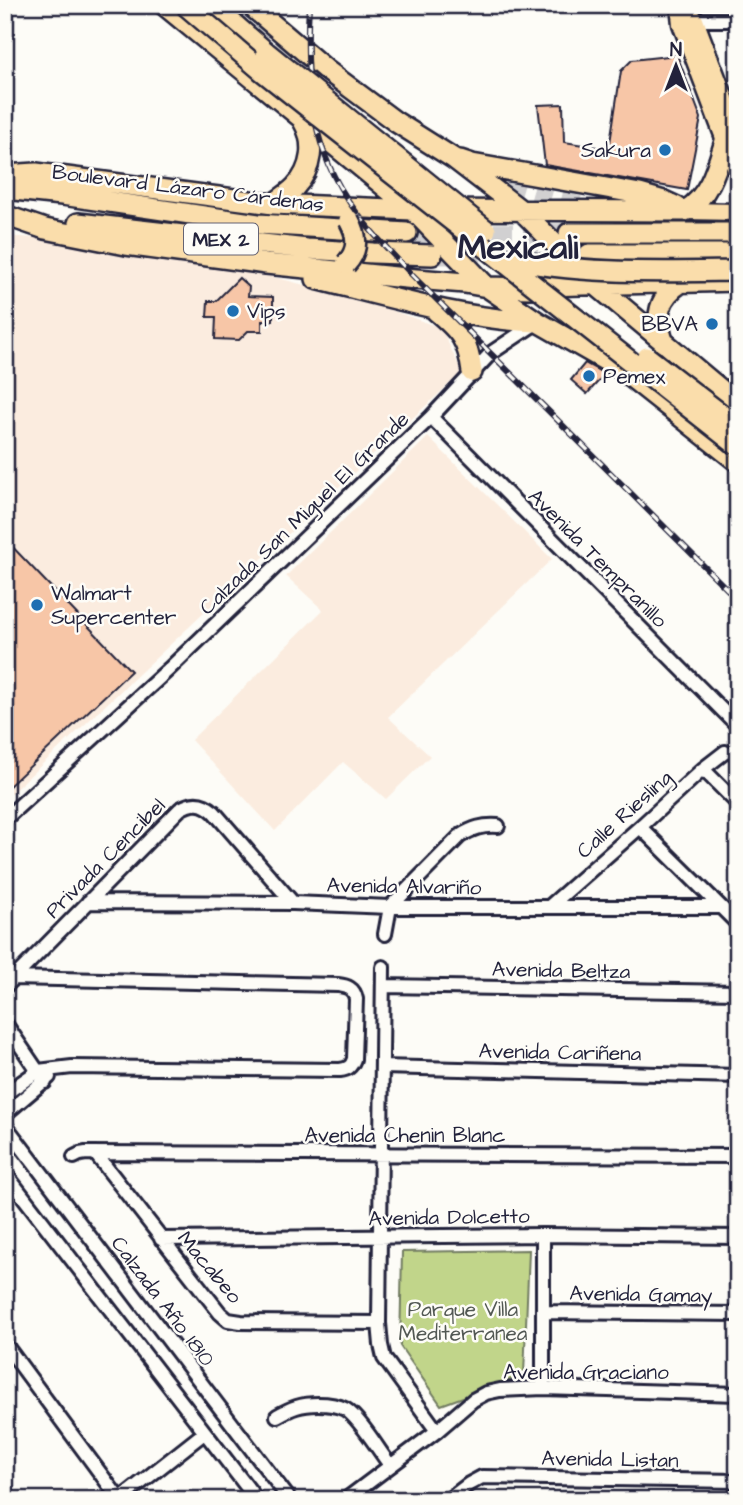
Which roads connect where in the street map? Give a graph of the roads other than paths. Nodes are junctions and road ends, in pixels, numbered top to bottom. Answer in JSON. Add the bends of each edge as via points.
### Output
{"nodes":[{"id":1,"x":163,"y":5,"type":"edge"},
{"id":2,"x":185,"y":5,"type":"edge"},
{"id":3,"x":212,"y":5,"type":"edge"},
{"id":4,"x":250,"y":5,"type":"edge"},
{"id":5,"x":679,"y":5,"type":"edge"},
{"id":6,"x":685,"y":5,"type":"edge"},
{"id":7,"x":738,"y":20,"type":"edge"},
{"id":8,"x":688,"y":22,"type":"junction"},
{"id":9,"x":300,"y":117,"type":"junction"},
{"id":10,"x":730,"y":126,"type":"edge"},
{"id":11,"x":453,"y":158,"type":"junction"},
{"id":12,"x":5,"y":175,"type":"edge"},
{"id":13,"x":738,"y":175,"type":"edge"},
{"id":14,"x":5,"y":189,"type":"edge"},
{"id":15,"x":273,"y":204,"type":"junction"},
{"id":16,"x":413,"y":210,"type":"junction"},
{"id":17,"x":471,"y":210,"type":"junction"},
{"id":18,"x":523,"y":211,"type":"junction"},
{"id":19,"x":685,"y":211,"type":"junction"},
{"id":20,"x":738,"y":212,"type":"edge"},
{"id":21,"x":342,"y":214,"type":"junction"},
{"id":22,"x":8,"y":216,"type":"edge"},
{"id":23,"x":637,"y":222,"type":"tunnel mouth"},
{"id":24,"x":407,"y":233,"type":"tunnel mouth"},
{"id":25,"x":738,"y":233,"type":"edge"},
{"id":26,"x":678,"y":234,"type":"junction"},
{"id":27,"x":559,"y":235,"type":"junction"},
{"id":28,"x":441,"y":253,"type":"junction"},
{"id":29,"x":590,"y":254,"type":"tunnel mouth"},
{"id":30,"x":738,"y":254,"type":"edge"},
{"id":31,"x":499,"y":257,"type":"junction"},
{"id":32,"x":266,"y":264,"type":"junction"},
{"id":33,"x":340,"y":268,"type":"junction"},
{"id":34,"x":738,"y":271,"type":"edge"},
{"id":35,"x":738,"y":281,"type":"edge"},
{"id":36,"x":682,"y":282,"type":"junction"},
{"id":37,"x":596,"y":285,"type":"junction"},
{"id":38,"x":543,"y":286,"type":"junction"},
{"id":39,"x":486,"y":287,"type":"junction"},
{"id":40,"x":433,"y":308,"type":"junction"},
{"id":41,"x":538,"y":322,"type":"junction"},
{"id":42,"x":664,"y":343,"type":"junction"},
{"id":43,"x":472,"y":372,"type":"junction"},
{"id":44,"x":738,"y":404,"type":"edge"},
{"id":45,"x":431,"y":417,"type":"junction"},
{"id":46,"x":738,"y":426,"type":"edge"},
{"id":47,"x":738,"y":446,"type":"edge"},
{"id":48,"x":738,"y":462,"type":"edge"},
{"id":49,"x":738,"y":726,"type":"edge"},
{"id":50,"x":725,"y":752,"type":"dead end"},
{"id":51,"x":703,"y":769,"type":"junction"},
{"id":52,"x":738,"y":804,"type":"edge"},
{"id":53,"x":5,"y":819,"type":"edge"},
{"id":54,"x":498,"y":826,"type":"dead end"},
{"id":55,"x":640,"y":827,"type":"junction"},
{"id":56,"x":88,"y":902,"type":"junction"},
{"id":57,"x":293,"y":903,"type":"junction"},
{"id":58,"x":550,"y":906,"type":"junction"},
{"id":59,"x":390,"y":907,"type":"junction"},
{"id":60,"x":720,"y":907,"type":"junction"},
{"id":61,"x":738,"y":924,"type":"edge"},
{"id":62,"x":385,"y":934,"type":"dead end"},
{"id":63,"x":383,"y":967,"type":"dead end"},
{"id":64,"x":9,"y":983,"type":"edge"},
{"id":65,"x":383,"y":986,"type":"junction"},
{"id":66,"x":738,"y":992,"type":"edge"},
{"id":67,"x":5,"y":1023,"type":"edge"},
{"id":68,"x":382,"y":1067,"type":"junction"},
{"id":69,"x":41,"y":1076,"type":"junction"},
{"id":70,"x":738,"y":1076,"type":"edge"},
{"id":71,"x":5,"y":1094,"type":"edge"},
{"id":72,"x":5,"y":1114,"type":"edge"},
{"id":73,"x":5,"y":1125,"type":"edge"},
{"id":74,"x":95,"y":1153,"type":"junction"},
{"id":75,"x":380,"y":1154,"type":"junction"},
{"id":76,"x":738,"y":1156,"type":"edge"},
{"id":77,"x":74,"y":1157,"type":"dead end"},
{"id":78,"x":5,"y":1172,"type":"edge"},
{"id":79,"x":543,"y":1236,"type":"junction"},
{"id":80,"x":381,"y":1237,"type":"junction"},
{"id":81,"x":738,"y":1237,"type":"edge"},
{"id":82,"x":161,"y":1239,"type":"junction"},
{"id":83,"x":544,"y":1312,"type":"junction"},
{"id":84,"x":738,"y":1314,"type":"edge"},
{"id":85,"x":379,"y":1323,"type":"junction"},
{"id":86,"x":5,"y":1344,"type":"edge"},
{"id":87,"x":543,"y":1388,"type":"junction"},
{"id":88,"x":738,"y":1394,"type":"edge"},
{"id":89,"x":276,"y":1416,"type":"dead end"},
{"id":90,"x":437,"y":1431,"type":"junction"},
{"id":91,"x":204,"y":1433,"type":"junction"},
{"id":92,"x":390,"y":1465,"type":"junction"},
{"id":93,"x":738,"y":1481,"type":"edge"},
{"id":94,"x":120,"y":1500,"type":"edge"},
{"id":95,"x":257,"y":1500,"type":"edge"},
{"id":96,"x":290,"y":1500,"type":"edge"},
{"id":97,"x":345,"y":1500,"type":"edge"},
{"id":98,"x":448,"y":1500,"type":"edge"}],
"edges":[{"from":1,"to":9,"type":"highway"},
{"from":2,"to":31,"type":"highway","bridge":true},
{"from":3,"to":46,"type":"highway","bridge":true,"via":[[472,218]]},
{"from":4,"to":11,"type":"highway","via":[[326,69]]},
{"from":5,"to":8,"type":"main road"},
{"from":6,"to":8,"type":"main road"},
{"from":7,"to":8,"type":"street"},
{"from":8,"to":10,"type":"main road"},
{"from":9,"to":15,"type":"highway","via":[[311,138],[309,166],[293,189]]},
{"from":9,"to":16,"type":"highway"},
{"from":10,"to":13,"type":"main road"},
{"from":10,"to":19,"type":"highway","via":[[709,185],[695,206]]},
{"from":11,"to":18,"type":"highway"},
{"from":11,"to":19,"type":"highway","via":[[640,194]]},
{"from":12,"to":15,"type":"highway","via":[[36,173]]},
{"from":14,"to":24,"type":"highway","name":"Boulevard Lázaro Cárdenas","number":"MEX 2","via":[[258,224]]},
{"from":15,"to":21,"type":"highway"},
{"from":16,"to":17,"type":"highway"},
{"from":16,"to":21,"type":"highway"},
{"from":16,"to":28,"type":"highway"},
{"from":17,"to":18,"type":"highway"},
{"from":17,"to":28,"type":"highway","via":[[452,228]]},
{"from":18,"to":19,"type":"highway"},
{"from":18,"to":27,"type":"highway"},
{"from":19,"to":20,"type":"main road"},
{"from":21,"to":33,"type":"highway","bridge":true,"via":[[354,229],[356,249]]},
{"from":22,"to":28,"type":"highway","number":"MEX 2","via":[[307,249]]},
{"from":22,"to":32,"type":"highway","via":[[45,229]]},
{"from":23,"to":26,"type":"highway"},
{"from":25,"to":26,"type":"highway"},
{"from":26,"to":27,"type":"highway"},
{"from":27,"to":37,"type":"highway"},
{"from":27,"to":38,"type":"highway","via":[[556,270]]},
{"from":28,"to":39,"type":"highway"},
{"from":29,"to":30,"type":"highway"},
{"from":31,"to":34,"type":"highway","bridge":true,"via":[[599,271]]},
{"from":31,"to":47,"type":"highway","bridge":true},
{"from":32,"to":33,"type":"highway"},
{"from":32,"to":40,"type":"highway"},
{"from":33,"to":39,"type":"highway"},
{"from":35,"to":36,"type":"highway"},
{"from":36,"to":37,"type":"highway"},
{"from":36,"to":42,"type":"highway","via":[[668,293],[660,308]]},
{"from":37,"to":38,"type":"highway"},
{"from":37,"to":42,"type":"highway"},
{"from":38,"to":39,"type":"highway"},
{"from":39,"to":41,"type":"highway"},
{"from":40,"to":41,"type":"highway","via":[[503,321]]},
{"from":40,"to":43,"type":"highway","via":[[459,332],[470,353]]},
{"from":41,"to":43,"type":"street","name":"Calzada San Miguel El Grande","via":[[491,353]]},
{"from":41,"to":48,"type":"highway","via":[[622,370]]},
{"from":42,"to":44,"type":"highway"},
{"from":43,"to":45,"type":"street","name":"Calzada San Miguel El Grande"},
{"from":45,"to":49,"type":"street","name":"Avenida Tempranillo"},
{"from":45,"to":53,"type":"street","name":"Calzada San Miguel El Grande"},
{"from":50,"to":51,"type":"street","name":"Calle Riesling"},
{"from":51,"to":52,"type":"street"},
{"from":51,"to":55,"type":"street","name":"Calle Riesling"},
{"from":54,"to":59,"type":"street","via":[[481,826],[460,836]]},
{"from":55,"to":58,"type":"street","name":"Calle Riesling"},
{"from":55,"to":60,"type":"street"},
{"from":56,"to":57,"type":"street","name":"Avenida Alvariño"},
{"from":56,"to":57,"type":"street","name":"Privada Cencibel","via":[[180,809],[195,803],[214,812]]},
{"from":56,"to":64,"type":"street","name":"Privada Cencibel"},
{"from":57,"to":59,"type":"street","name":"Avenida Alvariño"},
{"from":58,"to":59,"type":"street","name":"Avenida Alvariño"},
{"from":58,"to":60,"type":"street","name":"Avenida Alvariño"},
{"from":59,"to":62,"type":"street"},
{"from":60,"to":61,"type":"street"},
{"from":63,"to":65,"type":"street"},
{"from":64,"to":69,"type":"street","via":[[338,985],[355,993],[354,1059],[347,1069],[85,1067],[56,1069]]},
{"from":65,"to":66,"type":"street","name":"Avenida Beltza"},
{"from":65,"to":68,"type":"street"},
{"from":67,"to":69,"type":"street"},
{"from":68,"to":70,"type":"street","name":"Avenida Cariñena"},
{"from":68,"to":75,"type":"street"},
{"from":69,"to":71,"type":"street"},
{"from":69,"to":72,"type":"street"},
{"from":73,"to":96,"type":"street","name":"Calzada Año 1810"},
{"from":74,"to":75,"type":"street","name":"Avenida Chenin Blanc"},
{"from":74,"to":77,"type":"street","name":"Avenida Chenin Blanc"},
{"from":74,"to":82,"type":"street","name":"Macabeo"},
{"from":75,"to":76,"type":"street","name":"Avenida Chenin Blanc"},
{"from":75,"to":80,"type":"street"},
{"from":78,"to":91,"type":"street"},
{"from":79,"to":80,"type":"street","name":"Avenida Dolcetto"},
{"from":79,"to":81,"type":"street","name":"Avenida Dolcetto"},
{"from":79,"to":83,"type":"street"},
{"from":80,"to":82,"type":"street","name":"Avenida Dolcetto"},
{"from":80,"to":85,"type":"street"},
{"from":82,"to":85,"type":"street","name":"Macabeo","via":[[228,1320]]},
{"from":83,"to":84,"type":"street","name":"Avenida Gamay"},
{"from":83,"to":87,"type":"street"},
{"from":85,"to":90,"type":"street","via":[[384,1358]]},
{"from":86,"to":94,"type":"street"},
{"from":87,"to":88,"type":"street","name":"Avenida Graciano"},
{"from":87,"to":90,"type":"street","name":"Avenida Graciano","via":[[486,1393]]},
{"from":89,"to":92,"type":"street","via":[[303,1404],[344,1408]]},
{"from":90,"to":92,"type":"street","name":"Avenida Graciano"},
{"from":91,"to":94,"type":"street"},
{"from":91,"to":95,"type":"street"},
{"from":92,"to":97,"type":"street","name":"Avenida Graciano"},
{"from":93,"to":98,"type":"street","name":"Avenida Listan","via":[[482,1477]]}]}
